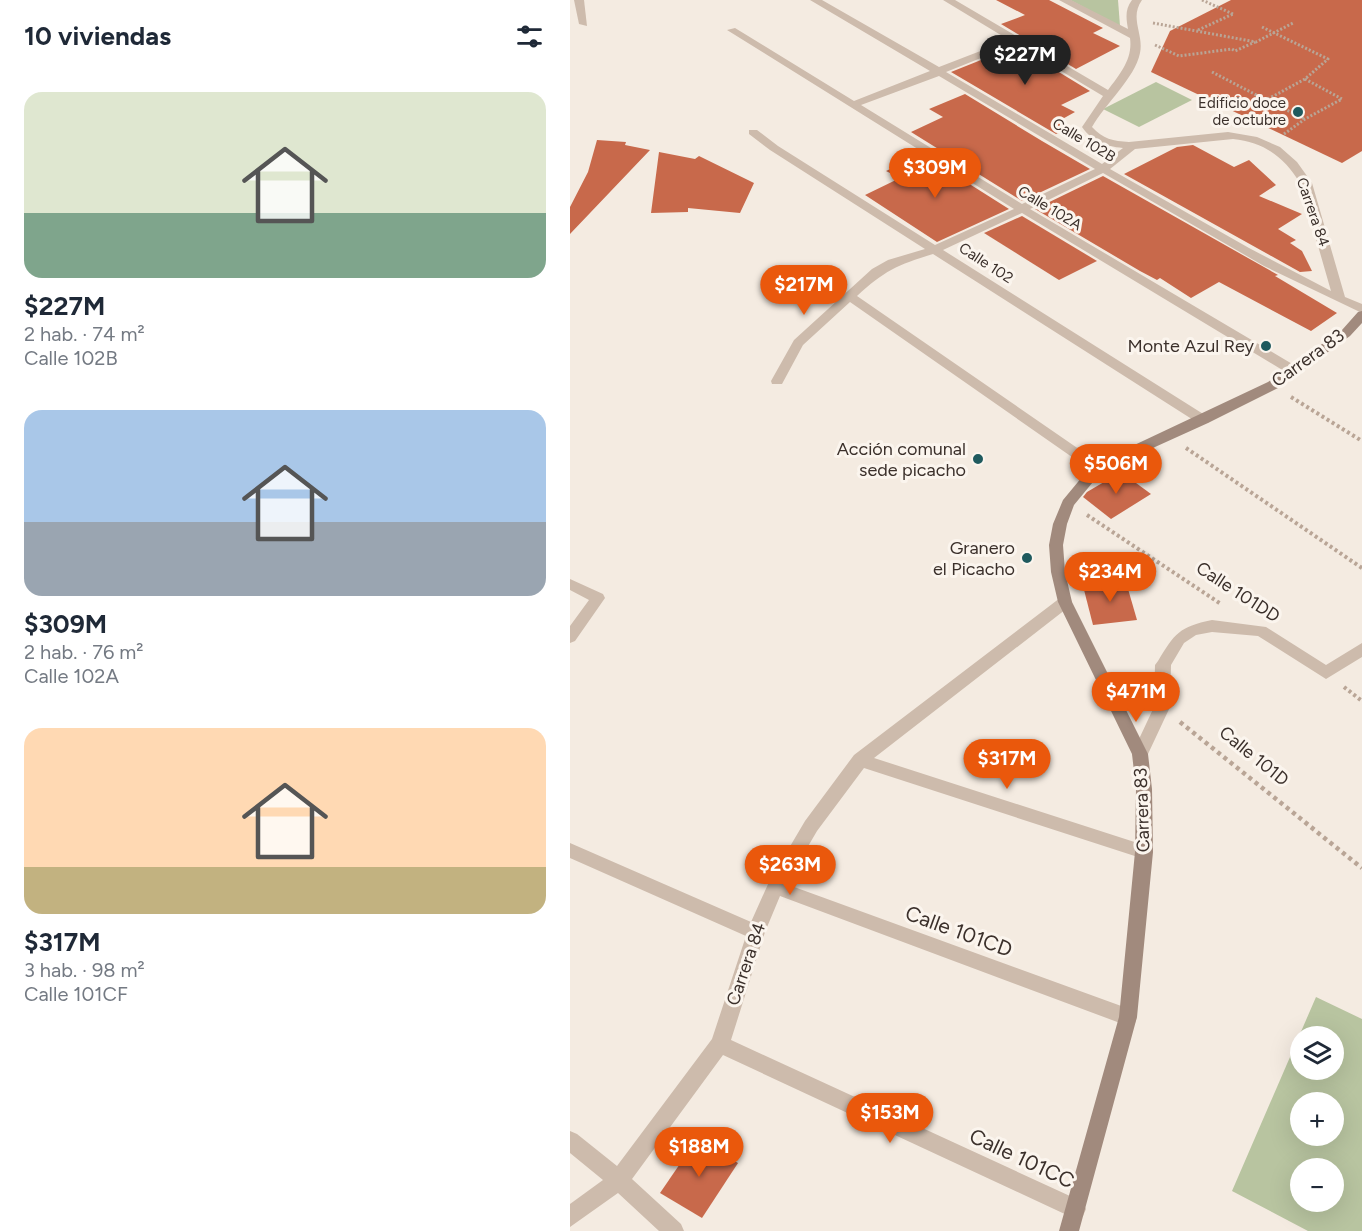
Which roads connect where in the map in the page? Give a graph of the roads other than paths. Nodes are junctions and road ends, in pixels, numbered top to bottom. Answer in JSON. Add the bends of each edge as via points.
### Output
{"nodes":[{"id":1,"x":579,"y":0,"type":"edge"},
{"id":2,"x":815,"y":0,"type":"edge"},
{"id":3,"x":948,"y":0,"type":"edge"},
{"id":4,"x":1064,"y":0,"type":"edge"},
{"id":5,"x":1137,"y":0,"type":"edge"},
{"id":6,"x":584,"y":24,"type":"dead end"},
{"id":7,"x":732,"y":30,"type":"dead end"},
{"id":8,"x":1136,"y":37,"type":"junction"},
{"id":9,"x":1017,"y":40,"type":"junction"},
{"id":10,"x":940,"y":70,"type":"junction"},
{"id":11,"x":1107,"y":94,"type":"junction"},
{"id":12,"x":854,"y":104,"type":"junction"},
{"id":13,"x":753,"y":132,"type":"dead end"},
{"id":14,"x":1132,"y":146,"type":"junction"},
{"id":15,"x":1103,"y":169,"type":"junction"},
{"id":16,"x":1022,"y":210,"type":"junction"},
{"id":17,"x":936,"y":249,"type":"junction"},
{"id":18,"x":850,"y":297,"type":"junction"},
{"id":19,"x":1340,"y":299,"type":"junction"},
{"id":20,"x":1362,"y":309,"type":"edge"},
{"id":21,"x":1362,"y":315,"type":"edge"},
{"id":22,"x":1293,"y":370,"type":"junction"},
{"id":23,"x":777,"y":381,"type":"dead end"},
{"id":24,"x":1203,"y":420,"type":"junction"},
{"id":25,"x":1097,"y":468,"type":"junction"},
{"id":26,"x":570,"y":584,"type":"edge"},
{"id":27,"x":1065,"y":602,"type":"junction"},
{"id":28,"x":570,"y":637,"type":"edge"},
{"id":29,"x":1362,"y":649,"type":"edge"},
{"id":30,"x":1140,"y":754,"type":"junction"},
{"id":31,"x":860,"y":760,"type":"junction"},
{"id":32,"x":570,"y":850,"type":"edge"},
{"id":33,"x":1144,"y":852,"type":"junction"},
{"id":34,"x":775,"y":887,"type":"junction"},
{"id":35,"x":756,"y":932,"type":"junction"},
{"id":36,"x":1128,"y":1017,"type":"junction"},
{"id":37,"x":720,"y":1044,"type":"junction"},
{"id":38,"x":570,"y":1141,"type":"edge"},
{"id":39,"x":619,"y":1180,"type":"junction"},
{"id":40,"x":1076,"y":1209,"type":"junction"},
{"id":41,"x":570,"y":1217,"type":"edge"},
{"id":42,"x":674,"y":1231,"type":"edge"},
{"id":43,"x":1069,"y":1231,"type":"edge"}],
"edges":[{"from":1,"to":6,"type":"street"},
{"from":2,"to":10,"type":"street","name":"Calle 102B"},
{"from":3,"to":9,"type":"street"},
{"from":4,"to":8,"type":"street"},
{"from":5,"to":8,"type":"street","name":"Carrera 84","via":[[1130,14]]},
{"from":7,"to":12,"type":"street","name":"Calle 102A"},
{"from":8,"to":11,"type":"street","name":"Carrera 84","via":[[1132,63]]},
{"from":9,"to":10,"type":"street"},
{"from":9,"to":11,"type":"street"},
{"from":10,"to":12,"type":"street"},
{"from":10,"to":15,"type":"street","name":"Calle 102B"},
{"from":11,"to":14,"type":"street","name":"Carrera 84","via":[[1090,120],[1090,134],[1098,140]]},
{"from":12,"to":16,"type":"street","name":"Calle 102A"},
{"from":13,"to":17,"type":"street","name":"Calle 102"},
{"from":14,"to":15,"type":"street"},
{"from":14,"to":19,"type":"street","name":"Carrera 84","via":[[1221,135],[1273,147],[1296,166],[1306,183]]},
{"from":15,"to":16,"type":"street"},
{"from":15,"to":19,"type":"street","name":"Calle 102B","via":[[1308,285]]},
{"from":16,"to":17,"type":"street"},
{"from":16,"to":22,"type":"street","name":"Calle 102A"},
{"from":17,"to":18,"type":"street","via":[[892,263],[866,279]]},
{"from":17,"to":24,"type":"street","name":"Calle 102"},
{"from":18,"to":23,"type":"street","via":[[798,343]]},
{"from":18,"to":25,"type":"street"},
{"from":19,"to":20,"type":"street"},
{"from":21,"to":22,"type":"street","name":"Carrera 83","via":[[1346,333]]},
{"from":22,"to":24,"type":"street","name":"Carrera 83","via":[[1273,385]]},
{"from":24,"to":25,"type":"street","name":"Carrera 83"},
{"from":25,"to":27,"type":"street","name":"Carrera 83","via":[[1068,503],[1060,524],[1056,545]]},
{"from":26,"to":28,"type":"street","via":[[598,598]]},
{"from":27,"to":30,"type":"street","name":"Carrera 83"},
{"from":27,"to":31,"type":"street","name":"Carrera 84"},
{"from":29,"to":30,"type":"street","name":"Calle 101DD","via":[[1326,673],[1261,631],[1212,626],[1192,630],[1179,639],[1163,665],[1162,707]]},
{"from":30,"to":33,"type":"street","name":"Carrera 83"},
{"from":31,"to":33,"type":"street"},
{"from":31,"to":34,"type":"street","name":"Carrera 84","via":[[811,826]]},
{"from":32,"to":35,"type":"street"},
{"from":33,"to":36,"type":"street","name":"Carrera 83"},
{"from":34,"to":35,"type":"street","name":"Carrera 84"},
{"from":34,"to":36,"type":"street","name":"Calle 101CD"},
{"from":35,"to":37,"type":"street","name":"Carrera 84"},
{"from":36,"to":40,"type":"street","name":"Carrera 83"},
{"from":37,"to":39,"type":"street","name":"Carrera 84"},
{"from":37,"to":40,"type":"street","name":"Calle 101CC"},
{"from":38,"to":39,"type":"street"},
{"from":39,"to":41,"type":"street","name":"Carrera 84"},
{"from":39,"to":42,"type":"street"},
{"from":40,"to":43,"type":"street","name":"Carrera 83"}]}
